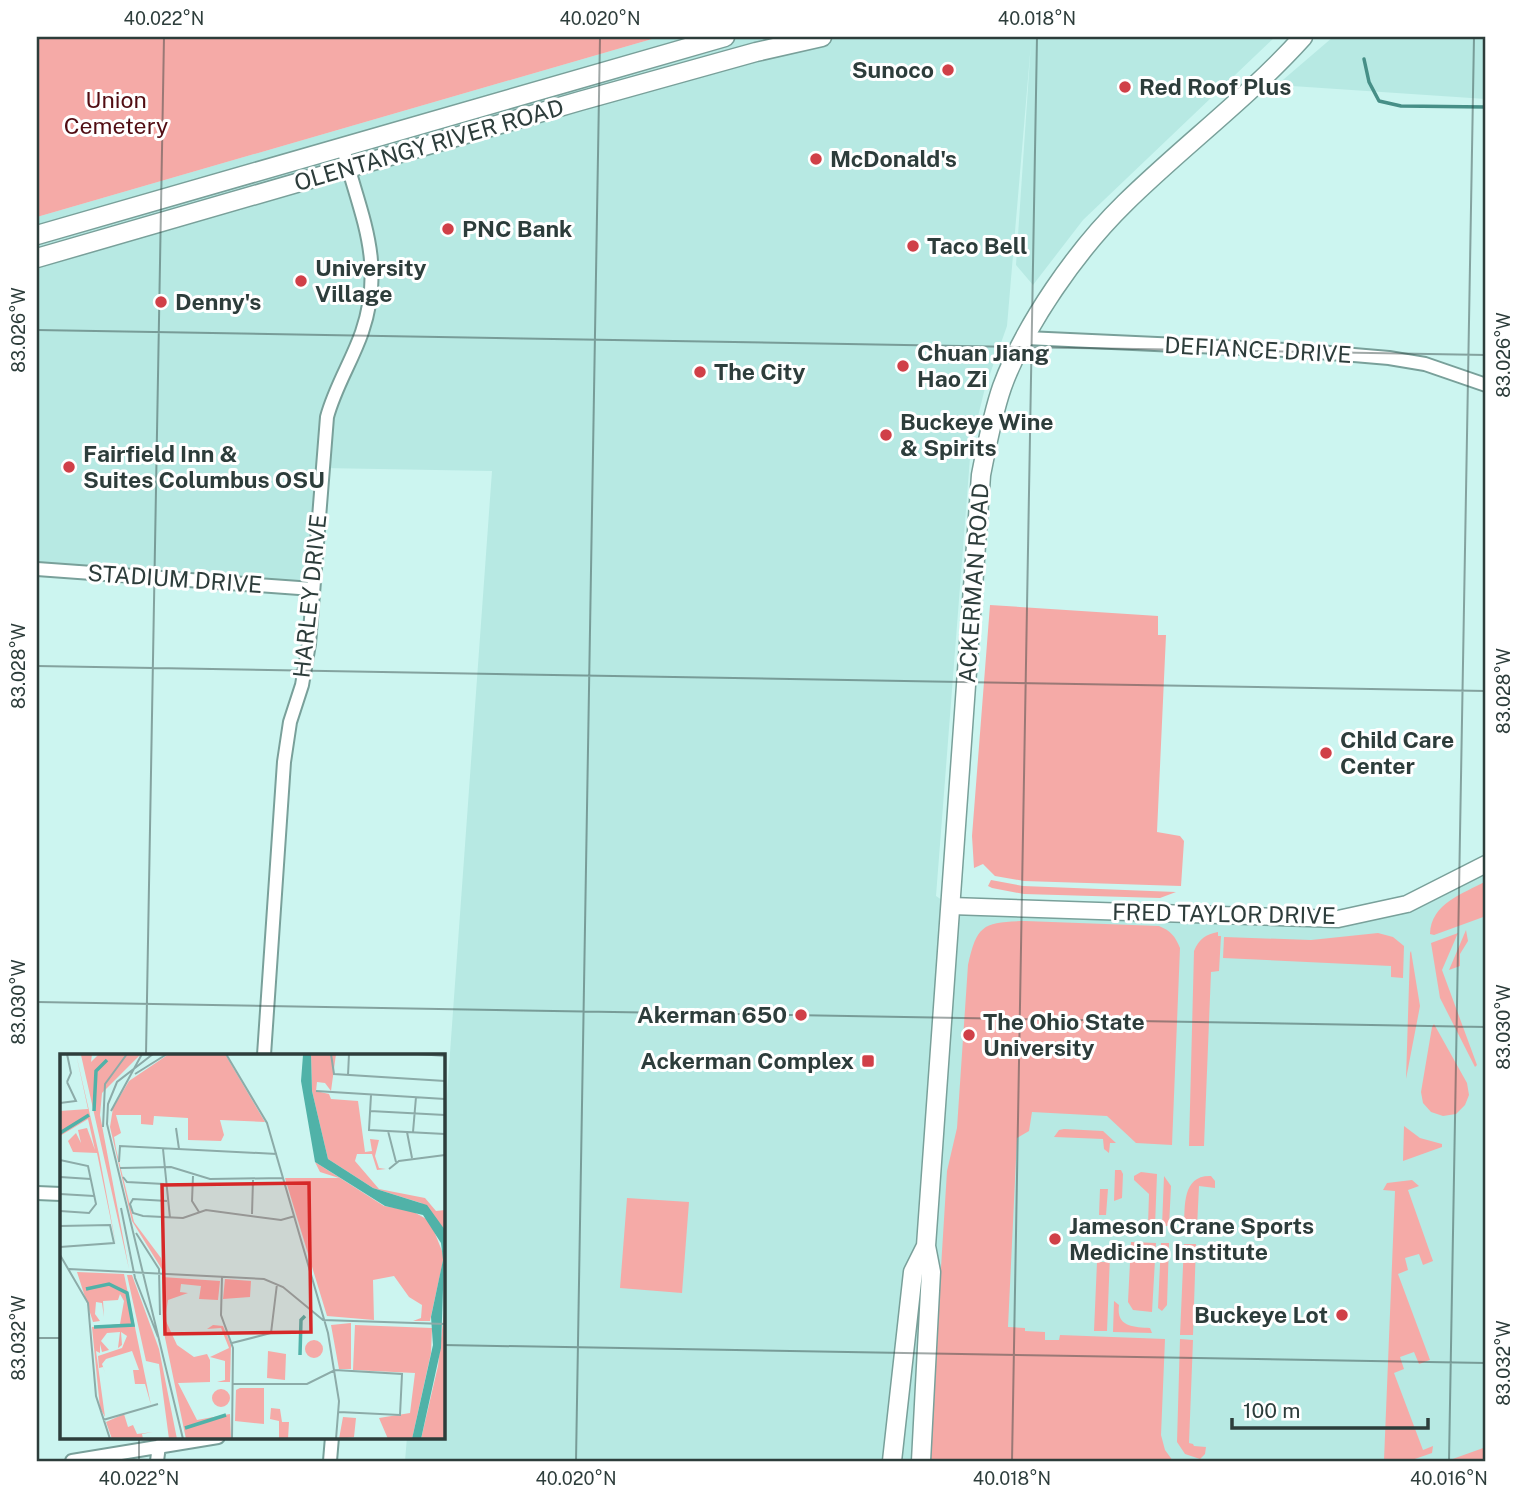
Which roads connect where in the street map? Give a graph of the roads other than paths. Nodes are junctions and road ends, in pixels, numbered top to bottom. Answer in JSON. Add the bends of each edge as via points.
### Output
{"nodes":[{"id":1,"x":725,"y":37,"type":"edge"},
{"id":2,"x":822,"y":37,"type":"edge"},
{"id":3,"x":1303,"y":37,"type":"edge"},
{"id":4,"x":343,"y":148,"type":"junction"},
{"id":5,"x":349,"y":169,"type":"junction"},
{"id":6,"x":37,"y":235,"type":"edge"},
{"id":7,"x":37,"y":258,"type":"edge"},
{"id":8,"x":1026,"y":338,"type":"junction"},
{"id":9,"x":1486,"y":385,"type":"edge"},
{"id":10,"x":37,"y":569,"type":"edge"},
{"id":11,"x":313,"y":589,"type":"junction"},
{"id":12,"x":1486,"y":864,"type":"edge"},
{"id":13,"x":951,"y":906,"type":"junction"},
{"id":14,"x":264,"y":1054,"type":"edge"},
{"id":15,"x":37,"y":1193,"type":"edge"},
{"id":16,"x":60,"y":1194,"type":"edge"},
{"id":17,"x":926,"y":1246,"type":"junction"},
{"id":18,"x":211,"y":1438,"type":"edge"},
{"id":19,"x":332,"y":1438,"type":"edge"},
{"id":20,"x":159,"y":1446,"type":"junction"},
{"id":21,"x":72,"y":1461,"type":"edge"},
{"id":22,"x":158,"y":1461,"type":"edge"},
{"id":23,"x":330,"y":1461,"type":"edge"},
{"id":24,"x":892,"y":1461,"type":"edge"},
{"id":25,"x":921,"y":1461,"type":"edge"}],
"edges":[{"from":1,"to":4,"type":"main road","name":"OLENTANGY RIVER ROAD"},
{"from":2,"to":5,"type":"main road","name":"OLENTANGY RIVER ROAD"},
{"from":3,"to":8,"type":"main road","name":"ACKERMAN ROAD","via":[[1108,221],[1058,284]]},
{"from":4,"to":5,"type":"street","name":"HARLEY DRIVE"},
{"from":4,"to":6,"type":"main road","name":"OLENTANGY RIVER ROAD"},
{"from":5,"to":7,"type":"main road","name":"OLENTANGY RIVER ROAD"},
{"from":5,"to":11,"type":"street","name":"HARLEY DRIVE","via":[[368,234],[372,288],[361,335],[327,417]]},
{"from":8,"to":9,"type":"street","name":"DEFIANCE DRIVE","via":[[1389,358],[1425,364]]},
{"from":8,"to":13,"type":"main road","name":"ACKERMAN ROAD","via":[[1003,384],[981,475]]},
{"from":10,"to":11,"type":"street","name":"STADIUM DRIVE"},
{"from":11,"to":14,"type":"street","name":"HARLEY DRIVE","via":[[309,644],[284,762]]},
{"from":12,"to":13,"type":"street","name":"FRED TAYLOR DRIVE","via":[[1407,904],[1338,919]]},
{"from":13,"to":17,"type":"main road","name":"ACKERMAN ROAD"},
{"from":15,"to":16,"type":"street"},
{"from":17,"to":24,"type":"main road","name":"ACKERMAN ROAD","via":[[913,1272]]},
{"from":17,"to":25,"type":"main road","name":"ACKERMAN ROAD","via":[[931,1272]]},
{"from":18,"to":20,"type":"street"},
{"from":19,"to":23,"type":"street"},
{"from":20,"to":21,"type":"street"},
{"from":20,"to":22,"type":"street"}]}
